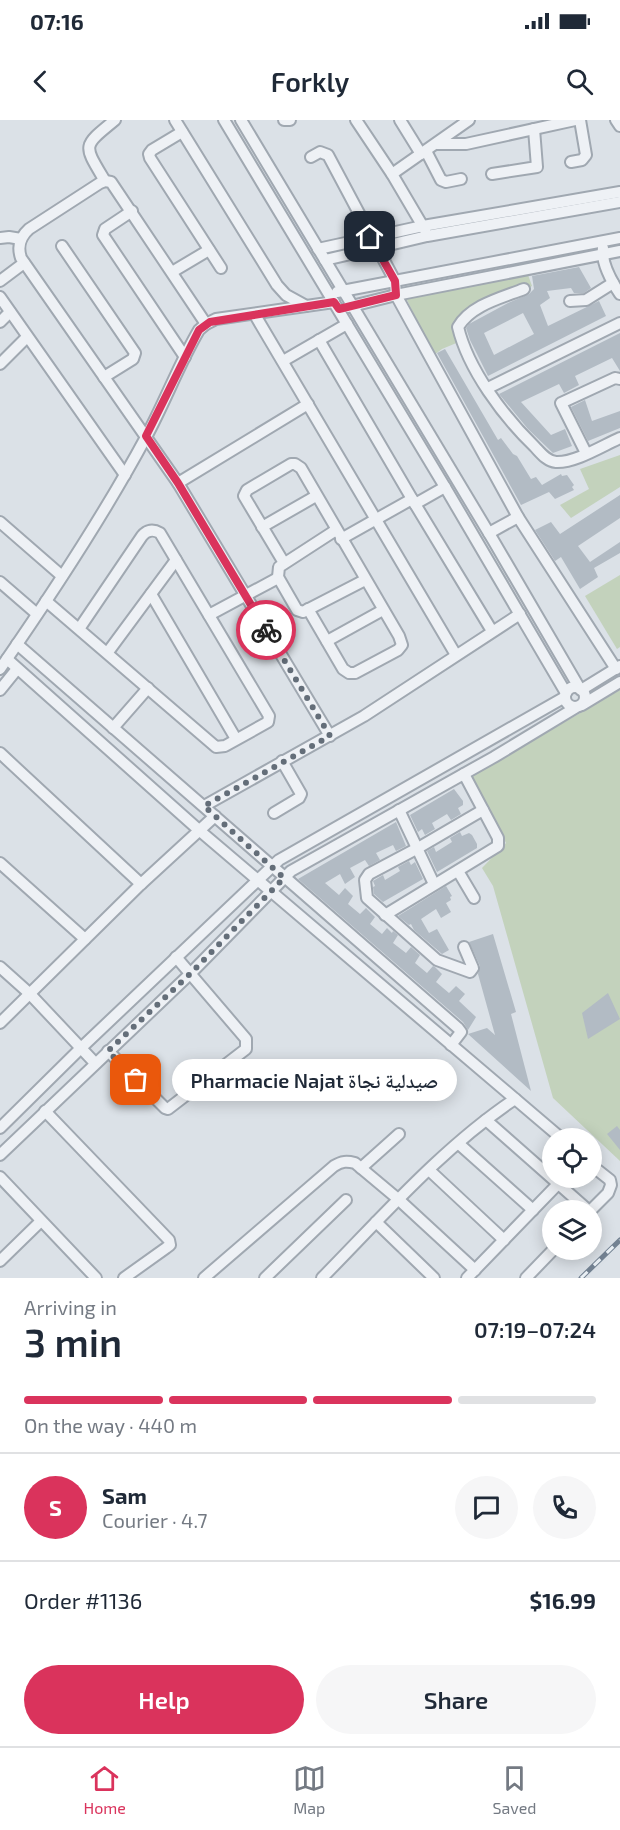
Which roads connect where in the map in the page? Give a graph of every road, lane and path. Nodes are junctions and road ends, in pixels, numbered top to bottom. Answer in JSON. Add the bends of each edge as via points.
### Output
{"nodes":[{"id":1,"x":115,"y":120,"type":"edge"},
{"id":2,"x":175,"y":120,"type":"edge"},
{"id":3,"x":224,"y":120,"type":"edge"},
{"id":4,"x":241,"y":120,"type":"edge"},
{"id":5,"x":284,"y":120,"type":"edge"},
{"id":6,"x":290,"y":120,"type":"edge"},
{"id":7,"x":356,"y":120,"type":"edge"},
{"id":8,"x":400,"y":120,"type":"edge"},
{"id":9,"x":469,"y":120,"type":"edge"},
{"id":10,"x":575,"y":120,"type":"edge"},
{"id":11,"x":580,"y":120,"type":"edge"},
{"id":12,"x":616,"y":120,"type":"edge"},
{"id":13,"x":620,"y":126,"type":"edge"},
{"id":14,"x":534,"y":129,"type":"junction"},
{"id":15,"x":182,"y":132,"type":"junction"},
{"id":16,"x":437,"y":144,"type":"junction"},
{"id":17,"x":424,"y":152,"type":"junction"},
{"id":18,"x":310,"y":157,"type":"dead end"},
{"id":19,"x":571,"y":162,"type":"dead end"},
{"id":20,"x":393,"y":174,"type":"junction"},
{"id":21,"x":492,"y":174,"type":"dead end"},
{"id":22,"x":461,"y":179,"type":"dead end"},
{"id":23,"x":105,"y":181,"type":"junction"},
{"id":24,"x":620,"y":192,"type":"edge"},
{"id":25,"x":620,"y":202,"type":"edge"},
{"id":26,"x":132,"y":211,"type":"junction"},
{"id":27,"x":425,"y":231,"type":"junction"},
{"id":28,"x":370,"y":237,"type":"junction"},
{"id":29,"x":0,"y":238,"type":"edge"},
{"id":30,"x":620,"y":238,"type":"edge"},
{"id":31,"x":21,"y":239,"type":"junction"},
{"id":32,"x":604,"y":242,"type":"junction"},
{"id":33,"x":62,"y":246,"type":"dead end"},
{"id":34,"x":376,"y":248,"type":"junction"},
{"id":35,"x":318,"y":249,"type":"junction"},
{"id":36,"x":209,"y":250,"type":"junction"},
{"id":37,"x":620,"y":251,"type":"edge"},
{"id":38,"x":602,"y":254,"type":"junction"},
{"id":39,"x":325,"y":260,"type":"junction"},
{"id":40,"x":24,"y":263,"type":"junction"},
{"id":41,"x":221,"y":268,"type":"dead end"},
{"id":42,"x":458,"y":269,"type":"junction"},
{"id":43,"x":172,"y":273,"type":"junction"},
{"id":44,"x":0,"y":281,"type":"edge"},
{"id":45,"x":395,"y":281,"type":"junction"},
{"id":46,"x":463,"y":283,"type":"junction"},
{"id":47,"x":613,"y":283,"type":"junction"},
{"id":48,"x":524,"y":288,"type":"dead end"},
{"id":49,"x":343,"y":291,"type":"junction"},
{"id":50,"x":620,"y":294,"type":"edge"},
{"id":51,"x":396,"y":295,"type":"junction"},
{"id":52,"x":0,"y":297,"type":"edge"},
{"id":53,"x":334,"y":301,"type":"junction"},
{"id":54,"x":570,"y":301,"type":"dead end"},
{"id":55,"x":306,"y":306,"type":"junction"},
{"id":56,"x":352,"y":306,"type":"junction"},
{"id":57,"x":10,"y":312,"type":"junction"},
{"id":58,"x":255,"y":315,"type":"junction"},
{"id":59,"x":0,"y":322,"type":"edge"},
{"id":60,"x":620,"y":323,"type":"edge"},
{"id":61,"x":206,"y":324,"type":"junction"},
{"id":62,"x":347,"y":324,"type":"junction"},
{"id":63,"x":27,"y":337,"type":"junction"},
{"id":64,"x":320,"y":340,"type":"junction"},
{"id":65,"x":185,"y":357,"type":"junction"},
{"id":66,"x":283,"y":361,"type":"junction"},
{"id":67,"x":0,"y":364,"type":"edge"},
{"id":68,"x":105,"y":377,"type":"junction"},
{"id":69,"x":620,"y":379,"type":"edge"},
{"id":70,"x":488,"y":388,"type":"junction"},
{"id":71,"x":308,"y":404,"type":"junction"},
{"id":72,"x":146,"y":436,"type":"junction"},
{"id":73,"x":620,"y":438,"type":"edge"},
{"id":74,"x":586,"y":453,"type":"junction"},
{"id":75,"x":125,"y":474,"type":"junction"},
{"id":76,"x":178,"y":483,"type":"junction"},
{"id":77,"x":445,"y":487,"type":"junction"},
{"id":78,"x":316,"y":495,"type":"junction"},
{"id":79,"x":414,"y":502,"type":"junction"},
{"id":80,"x":518,"y":517,"type":"junction"},
{"id":81,"x":376,"y":519,"type":"junction"},
{"id":82,"x":0,"y":522,"type":"edge"},
{"id":83,"x":262,"y":526,"type":"junction"},
{"id":84,"x":489,"y":533,"type":"junction"},
{"id":85,"x":338,"y":534,"type":"junction"},
{"id":86,"x":472,"y":534,"type":"junction"},
{"id":87,"x":480,"y":547,"type":"junction"},
{"id":88,"x":176,"y":560,"type":"junction"},
{"id":89,"x":284,"y":563,"type":"junction"},
{"id":90,"x":62,"y":576,"type":"junction"},
{"id":91,"x":278,"y":578,"type":"junction"},
{"id":92,"x":365,"y":579,"type":"junction"},
{"id":93,"x":0,"y":582,"type":"edge"},
{"id":94,"x":151,"y":594,"type":"junction"},
{"id":95,"x":246,"y":596,"type":"junction"},
{"id":96,"x":46,"y":601,"type":"junction"},
{"id":97,"x":308,"y":609,"type":"junction"},
{"id":98,"x":383,"y":610,"type":"junction"},
{"id":99,"x":37,"y":614,"type":"junction"},
{"id":100,"x":520,"y":614,"type":"junction"},
{"id":101,"x":209,"y":615,"type":"junction"},
{"id":102,"x":79,"y":629,"type":"junction"},
{"id":103,"x":492,"y":632,"type":"junction"},
{"id":104,"x":327,"y":641,"type":"junction"},
{"id":105,"x":17,"y":644,"type":"junction"},
{"id":106,"x":108,"y":652,"type":"junction"},
{"id":107,"x":456,"y":655,"type":"junction"},
{"id":108,"x":7,"y":659,"type":"junction"},
{"id":109,"x":618,"y":668,"type":"edge"},
{"id":110,"x":0,"y":669,"type":"edge"},
{"id":111,"x":17,"y":669,"type":"junction"},
{"id":112,"x":620,"y":682,"type":"edge"},
{"id":113,"x":148,"y":688,"type":"junction"},
{"id":114,"x":581,"y":689,"type":"junction"},
{"id":115,"x":0,"y":690,"type":"edge"},
{"id":116,"x":565,"y":695,"type":"junction"},
{"id":117,"x":579,"y":706,"type":"junction"},
{"id":118,"x":113,"y":728,"type":"junction"},
{"id":119,"x":330,"y":736,"type":"junction"},
{"id":120,"x":236,"y":739,"type":"junction"},
{"id":121,"x":484,"y":742,"type":"junction"},
{"id":122,"x":0,"y":753,"type":"edge"},
{"id":123,"x":494,"y":757,"type":"junction"},
{"id":124,"x":282,"y":761,"type":"junction"},
{"id":125,"x":464,"y":774,"type":"junction"},
{"id":126,"x":383,"y":800,"type":"junction"},
{"id":127,"x":204,"y":806,"type":"junction"},
{"id":128,"x":483,"y":810,"type":"junction"},
{"id":129,"x":395,"y":812,"type":"junction"},
{"id":130,"x":274,"y":813,"type":"dead end"},
{"id":131,"x":215,"y":816,"type":"junction"},
{"id":132,"x":200,"y":831,"type":"junction"},
{"id":133,"x":418,"y":849,"type":"junction"},
{"id":134,"x":0,"y":863,"type":"edge"},
{"id":135,"x":272,"y":867,"type":"junction"},
{"id":136,"x":458,"y":870,"type":"junction"},
{"id":137,"x":284,"y":878,"type":"junction"},
{"id":138,"x":258,"y":880,"type":"junction"},
{"id":139,"x":141,"y":884,"type":"junction"},
{"id":140,"x":434,"y":884,"type":"junction"},
{"id":141,"x":271,"y":891,"type":"junction"},
{"id":142,"x":474,"y":898,"type":"dead end"},
{"id":143,"x":384,"y":915,"type":"junction"},
{"id":144,"x":85,"y":939,"type":"junction"},
{"id":145,"x":464,"y":947,"type":"dead end"},
{"id":146,"x":176,"y":957,"type":"junction"},
{"id":147,"x":0,"y":967,"type":"edge"},
{"id":148,"x":190,"y":974,"type":"junction"},
{"id":149,"x":29,"y":993,"type":"junction"},
{"id":150,"x":0,"y":1023,"type":"edge"},
{"id":151,"x":451,"y":1045,"type":"junction"},
{"id":152,"x":81,"y":1048,"type":"junction"},
{"id":153,"x":108,"y":1051,"type":"junction"},
{"id":154,"x":95,"y":1063,"type":"junction"},
{"id":155,"x":515,"y":1099,"type":"junction"},
{"id":156,"x":45,"y":1112,"type":"junction"},
{"id":157,"x":486,"y":1120,"type":"junction"},
{"id":158,"x":0,"y":1128,"type":"edge"},
{"id":159,"x":549,"y":1128,"type":"edge"},
{"id":160,"x":399,"y":1134,"type":"dead end"},
{"id":161,"x":459,"y":1144,"type":"junction"},
{"id":162,"x":0,"y":1155,"type":"edge"},
{"id":163,"x":361,"y":1168,"type":"junction"},
{"id":164,"x":429,"y":1170,"type":"junction"},
{"id":165,"x":542,"y":1171,"type":"edge"},
{"id":166,"x":602,"y":1174,"type":"edge"},
{"id":167,"x":0,"y":1178,"type":"edge"},
{"id":168,"x":555,"y":1188,"type":"edge"},
{"id":169,"x":562,"y":1188,"type":"edge"},
{"id":170,"x":398,"y":1199,"type":"junction"},
{"id":171,"x":346,"y":1200,"type":"dead end"},
{"id":172,"x":577,"y":1200,"type":"edge"},
{"id":173,"x":601,"y":1200,"type":"edge"},
{"id":174,"x":532,"y":1210,"type":"junction"},
{"id":175,"x":41,"y":1221,"type":"junction"},
{"id":176,"x":376,"y":1222,"type":"junction"},
{"id":177,"x":504,"y":1240,"type":"junction"},
{"id":178,"x":543,"y":1260,"type":"edge"},
{"id":179,"x":0,"y":1261,"type":"edge"},
{"id":180,"x":471,"y":1274,"type":"edge"},
{"id":181,"x":96,"y":1278,"type":"edge"},
{"id":182,"x":124,"y":1278,"type":"edge"},
{"id":183,"x":204,"y":1278,"type":"edge"},
{"id":184,"x":265,"y":1278,"type":"edge"},
{"id":185,"x":322,"y":1278,"type":"edge"},
{"id":186,"x":434,"y":1278,"type":"edge"},
{"id":187,"x":526,"y":1278,"type":"edge"}],
"edges":[{"from":1,"to":23,"type":"street","via":[[88,146]]},
{"from":2,"to":15,"type":"street"},
{"from":3,"to":53,"type":"street"},
{"from":4,"to":35,"type":"street"},
{"from":5,"to":6,"type":"street"},
{"from":7,"to":20,"type":"street"},
{"from":8,"to":17,"type":"street"},
{"from":9,"to":16,"type":"street"},
{"from":10,"to":14,"type":"street"},
{"from":11,"to":19,"type":"street","via":[[586,155]]},
{"from":12,"to":13,"type":"street"},
{"from":14,"to":16,"type":"street","via":[[466,144]]},
{"from":14,"to":21,"type":"street","via":[[537,167]]},
{"from":15,"to":36,"type":"street","via":[[149,154]]},
{"from":15,"to":55,"type":"street","via":[[277,285]]},
{"from":16,"to":17,"type":"street"},
{"from":17,"to":20,"type":"street"},
{"from":17,"to":22,"type":"street","via":[[441,180]]},
{"from":18,"to":28,"type":"street","via":[[320,152],[328,155]]},
{"from":20,"to":27,"type":"street"},
{"from":23,"to":26,"type":"street","via":[[114,184]]},
{"from":23,"to":31,"type":"street","via":[[29,229]]},
{"from":24,"to":27,"type":"street"},
{"from":25,"to":27,"type":"street"},
{"from":26,"to":43,"type":"street"},
{"from":26,"to":65,"type":"street","via":[[105,229],[103,235]]},
{"from":27,"to":28,"type":"street"},
{"from":27,"to":34,"type":"street"},
{"from":28,"to":34,"type":"street"},
{"from":28,"to":35,"type":"street"},
{"from":29,"to":31,"type":"street"},
{"from":30,"to":32,"type":"street"},
{"from":31,"to":40,"type":"street","via":[[19,251]]},
{"from":32,"to":38,"type":"street"},
{"from":32,"to":42,"type":"street"},
{"from":33,"to":68,"type":"street","via":[[135,353]]},
{"from":34,"to":39,"type":"street"},
{"from":34,"to":45,"type":"street"},
{"from":35,"to":39,"type":"street"},
{"from":36,"to":41,"type":"street"},
{"from":36,"to":43,"type":"street"},
{"from":37,"to":38,"type":"street"},
{"from":38,"to":46,"type":"street"},
{"from":38,"to":47,"type":"street"},
{"from":39,"to":49,"type":"street"},
{"from":40,"to":44,"type":"street"},
{"from":40,"to":68,"type":"street"},
{"from":42,"to":45,"type":"street"},
{"from":42,"to":46,"type":"street"},
{"from":43,"to":61,"type":"street"},
{"from":45,"to":49,"type":"street"},
{"from":45,"to":51,"type":"street"},
{"from":46,"to":51,"type":"street"},
{"from":47,"to":50,"type":"street"},
{"from":47,"to":54,"type":"street","via":[[586,300]]},
{"from":48,"to":70,"type":"street","via":[[478,307],[458,327],[462,342]]},
{"from":49,"to":53,"type":"street"},
{"from":49,"to":56,"type":"street"},
{"from":51,"to":56,"type":"street"},
{"from":51,"to":80,"type":"street"},
{"from":52,"to":57,"type":"street"},
{"from":53,"to":55,"type":"street"},
{"from":53,"to":56,"type":"street"},
{"from":53,"to":62,"type":"street"},
{"from":55,"to":58,"type":"street"},
{"from":56,"to":84,"type":"street"},
{"from":57,"to":59,"type":"street"},
{"from":57,"to":63,"type":"street"},
{"from":58,"to":61,"type":"street","via":[[216,319]]},
{"from":58,"to":66,"type":"street"},
{"from":60,"to":70,"type":"street"},
{"from":61,"to":65,"type":"street"},
{"from":62,"to":64,"type":"street"},
{"from":62,"to":77,"type":"street"},
{"from":63,"to":67,"type":"street"},
{"from":63,"to":75,"type":"street"},
{"from":64,"to":66,"type":"street"},
{"from":64,"to":79,"type":"street"},
{"from":65,"to":72,"type":"street"},
{"from":66,"to":71,"type":"street"},
{"from":68,"to":72,"type":"street"},
{"from":69,"to":74,"type":"street","via":[[561,403]]},
{"from":70,"to":74,"type":"street","via":[[498,407],[548,460],[567,461]]},
{"from":71,"to":76,"type":"street"},
{"from":71,"to":81,"type":"street"},
{"from":72,"to":75,"type":"street"},
{"from":72,"to":76,"type":"street"},
{"from":73,"to":74,"type":"street"},
{"from":75,"to":90,"type":"street"},
{"from":76,"to":95,"type":"street"},
{"from":77,"to":79,"type":"street"},
{"from":77,"to":86,"type":"street"},
{"from":78,"to":83,"type":"street"},
{"from":78,"to":83,"type":"street","via":[[299,466],[291,464],[244,494]]},
{"from":78,"to":85,"type":"street"},
{"from":79,"to":81,"type":"street"},
{"from":79,"to":103,"type":"street"},
{"from":80,"to":84,"type":"street"},
{"from":80,"to":109,"type":"street"},
{"from":81,"to":85,"type":"street"},
{"from":81,"to":107,"type":"street"},
{"from":82,"to":90,"type":"street"},
{"from":83,"to":89,"type":"street"},
{"from":84,"to":86,"type":"street","via":[[477,527]]},
{"from":84,"to":87,"type":"street","via":[[489,546]]},
{"from":84,"to":114,"type":"street"},
{"from":85,"to":89,"type":"street"},
{"from":85,"to":92,"type":"street"},
{"from":86,"to":87,"type":"street"},
{"from":87,"to":100,"type":"street"},
{"from":88,"to":94,"type":"street"},
{"from":88,"to":101,"type":"street"},
{"from":88,"to":102,"type":"street","via":[[160,533],[145,533]]},
{"from":89,"to":91,"type":"street","via":[[277,570]]},
{"from":90,"to":96,"type":"street"},
{"from":91,"to":95,"type":"street"},
{"from":91,"to":97,"type":"street","via":[[297,610]]},
{"from":92,"to":97,"type":"street"},
{"from":92,"to":98,"type":"street"},
{"from":93,"to":99,"type":"street"},
{"from":94,"to":106,"type":"street"},
{"from":94,"to":120,"type":"street"},
{"from":95,"to":101,"type":"street"},
{"from":95,"to":119,"type":"street"},
{"from":96,"to":99,"type":"street"},
{"from":96,"to":102,"type":"street"},
{"from":97,"to":104,"type":"street"},
{"from":98,"to":104,"type":"street"},
{"from":98,"to":104,"type":"street","via":[[401,639],[398,650],[352,674],[346,672]]},
{"from":99,"to":105,"type":"street"},
{"from":100,"to":103,"type":"street"},
{"from":100,"to":116,"type":"street"},
{"from":101,"to":120,"type":"street","via":[[269,716],[266,724]]},
{"from":102,"to":106,"type":"street"},
{"from":103,"to":107,"type":"street"},
{"from":105,"to":108,"type":"street"},
{"from":105,"to":118,"type":"street"},
{"from":106,"to":113,"type":"street"},
{"from":107,"to":119,"type":"street"},
{"from":108,"to":110,"type":"street"},
{"from":108,"to":111,"type":"street"},
{"from":109,"to":114,"type":"street"},
{"from":111,"to":115,"type":"street"},
{"from":111,"to":132,"type":"street"},
{"from":112,"to":117,"type":"street"},
{"from":113,"to":118,"type":"street"},
{"from":113,"to":120,"type":"street","via":[[216,747]]},
{"from":114,"to":116,"type":"street","via":[[574,687]]},
{"from":114,"to":117,"type":"street","via":[[585,699]]},
{"from":116,"to":117,"type":"street","via":[[569,706]]},
{"from":116,"to":121,"type":"street"},
{"from":117,"to":123,"type":"street"},
{"from":118,"to":127,"type":"street"},
{"from":119,"to":124,"type":"street"},
{"from":121,"to":123,"type":"street"},
{"from":121,"to":126,"type":"street"},
{"from":122,"to":139,"type":"street"},
{"from":123,"to":125,"type":"street"},
{"from":124,"to":127,"type":"street"},
{"from":124,"to":130,"type":"street","via":[[300,794]]},
{"from":125,"to":128,"type":"street"},
{"from":125,"to":129,"type":"street"},
{"from":126,"to":129,"type":"street"},
{"from":126,"to":135,"type":"street"},
{"from":127,"to":131,"type":"street"},
{"from":128,"to":133,"type":"street"},
{"from":128,"to":136,"type":"street","via":[[498,838],[498,846]]},
{"from":129,"to":133,"type":"street"},
{"from":129,"to":137,"type":"street"},
{"from":131,"to":132,"type":"street"},
{"from":131,"to":135,"type":"street"},
{"from":132,"to":138,"type":"street"},
{"from":132,"to":139,"type":"street"},
{"from":133,"to":140,"type":"street"},
{"from":133,"to":143,"type":"street","via":[[369,874],[365,880],[367,898]]},
{"from":134,"to":144,"type":"street"},
{"from":135,"to":137,"type":"street"},
{"from":135,"to":138,"type":"street"},
{"from":136,"to":140,"type":"street"},
{"from":136,"to":142,"type":"street"},
{"from":137,"to":141,"type":"street"},
{"from":137,"to":151,"type":"street","via":[[458,1028],[461,1032]]},
{"from":138,"to":141,"type":"street"},
{"from":138,"to":146,"type":"street"},
{"from":139,"to":144,"type":"street"},
{"from":140,"to":143,"type":"street"},
{"from":141,"to":148,"type":"street"},
{"from":141,"to":151,"type":"street"},
{"from":143,"to":145,"type":"street","via":[[437,960],[470,972],[473,968]]},
{"from":144,"to":149,"type":"street"},
{"from":146,"to":148,"type":"street"},
{"from":146,"to":152,"type":"street"},
{"from":147,"to":149,"type":"street"},
{"from":148,"to":153,"type":"street"},
{"from":148,"to":153,"type":"street","via":[[246,1039],[244,1052],[168,1109]]},
{"from":149,"to":150,"type":"street"},
{"from":149,"to":152,"type":"street"},
{"from":151,"to":155,"type":"street"},
{"from":152,"to":154,"type":"street"},
{"from":152,"to":158,"type":"street"},
{"from":153,"to":154,"type":"street"},
{"from":154,"to":156,"type":"street"},
{"from":155,"to":157,"type":"street"},
{"from":155,"to":159,"type":"street"},
{"from":156,"to":162,"type":"street"},
{"from":156,"to":182,"type":"street","via":[[170,1240],[170,1245]]},
{"from":157,"to":161,"type":"street"},
{"from":157,"to":165,"type":"street"},
{"from":160,"to":163,"type":"street"},
{"from":161,"to":164,"type":"street"},
{"from":161,"to":174,"type":"street"},
{"from":163,"to":170,"type":"street"},
{"from":163,"to":183,"type":"street","via":[[348,1161],[334,1166]]},
{"from":164,"to":170,"type":"street"},
{"from":164,"to":177,"type":"street"},
{"from":166,"to":173,"type":"street","via":[[611,1185]]},
{"from":167,"to":175,"type":"street"},
{"from":168,"to":174,"type":"street"},
{"from":169,"to":172,"type":"street"},
{"from":170,"to":176,"type":"street"},
{"from":170,"to":180,"type":"street"},
{"from":171,"to":184,"type":"street"},
{"from":174,"to":177,"type":"street"},
{"from":175,"to":179,"type":"street"},
{"from":175,"to":181,"type":"street"},
{"from":176,"to":185,"type":"street"},
{"from":176,"to":186,"type":"street"},
{"from":177,"to":180,"type":"street"},
{"from":178,"to":187,"type":"street"}]}
